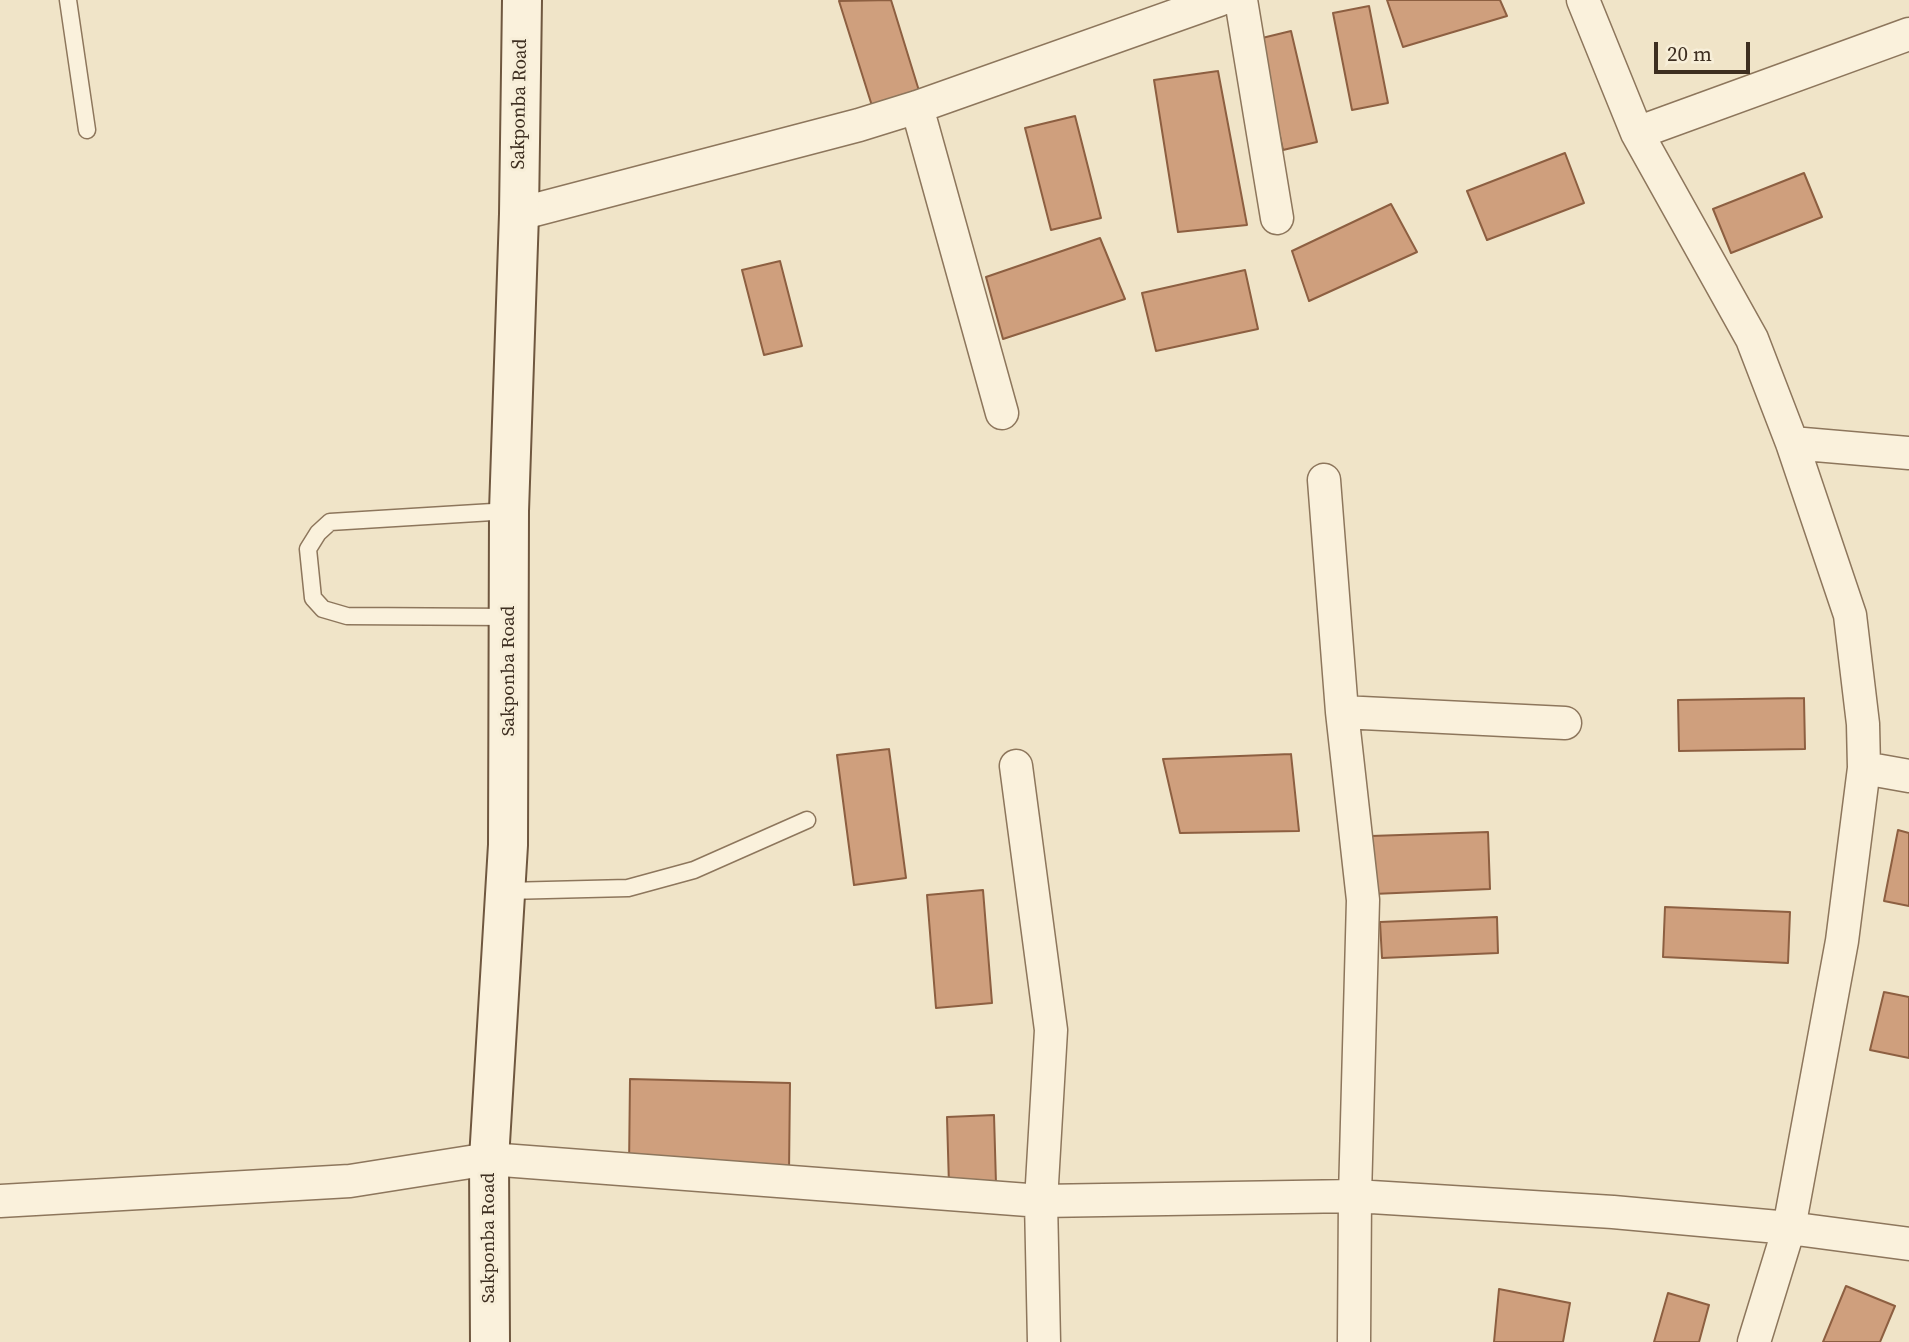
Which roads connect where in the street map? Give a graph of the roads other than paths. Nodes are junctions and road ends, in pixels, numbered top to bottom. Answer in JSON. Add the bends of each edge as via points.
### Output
{"nodes":[{"id":1,"x":68,"y":0,"type":"edge"},
{"id":2,"x":522,"y":0,"type":"edge"},
{"id":3,"x":1219,"y":0,"type":"edge"},
{"id":4,"x":1241,"y":0,"type":"edge"},
{"id":5,"x":1583,"y":0,"type":"edge"},
{"id":6,"x":1909,"y":34,"type":"edge"},
{"id":7,"x":917,"y":107,"type":"junction"},
{"id":8,"x":87,"y":130,"type":"dead end"},
{"id":9,"x":1637,"y":133,"type":"junction"},
{"id":10,"x":519,"y":214,"type":"junction"},
{"id":11,"x":1278,"y":218,"type":"dead end"},
{"id":12,"x":1002,"y":413,"type":"dead end"},
{"id":13,"x":1792,"y":443,"type":"junction"},
{"id":14,"x":1909,"y":453,"type":"edge"},
{"id":15,"x":1324,"y":481,"type":"dead end"},
{"id":16,"x":509,"y":510,"type":"junction"},
{"id":17,"x":509,"y":617,"type":"junction"},
{"id":18,"x":1342,"y":712,"type":"junction"},
{"id":19,"x":1565,"y":723,"type":"dead end"},
{"id":20,"x":1016,"y":766,"type":"dead end"},
{"id":21,"x":1864,"y":768,"type":"junction"},
{"id":22,"x":1909,"y":776,"type":"edge"},
{"id":23,"x":807,"y":820,"type":"dead end"},
{"id":24,"x":506,"y":891,"type":"junction"},
{"id":25,"x":489,"y":1159,"type":"junction"},
{"id":26,"x":1355,"y":1196,"type":"junction"},
{"id":27,"x":0,"y":1201,"type":"edge"},
{"id":28,"x":1041,"y":1201,"type":"junction"},
{"id":29,"x":1789,"y":1228,"type":"junction"},
{"id":30,"x":1909,"y":1244,"type":"edge"},
{"id":31,"x":490,"y":1342,"type":"edge"},
{"id":32,"x":1044,"y":1342,"type":"edge"},
{"id":33,"x":1354,"y":1342,"type":"edge"},
{"id":34,"x":1754,"y":1342,"type":"edge"}],
"edges":[{"from":1,"to":8,"type":"lane"},
{"from":2,"to":10,"type":"main road","name":"Sakponba Road"},
{"from":3,"to":7,"type":"street"},
{"from":4,"to":11,"type":"street"},
{"from":5,"to":9,"type":"street"},
{"from":6,"to":9,"type":"street"},
{"from":7,"to":10,"type":"street"},
{"from":7,"to":12,"type":"street"},
{"from":9,"to":13,"type":"street","via":[[1752,339]]},
{"from":10,"to":16,"type":"main road","name":"Sakponba Road"},
{"from":13,"to":14,"type":"street"},
{"from":13,"to":21,"type":"street","via":[[1850,615]]},
{"from":15,"to":18,"type":"street"},
{"from":16,"to":17,"type":"main road","name":"Sakponba Road"},
{"from":16,"to":17,"type":"lane","via":[[330,522],[309,549],[313,598],[323,609],[347,616]]},
{"from":17,"to":24,"type":"main road","name":"Sakponba Road"},
{"from":18,"to":19,"type":"street"},
{"from":18,"to":26,"type":"street","via":[[1363,900]]},
{"from":20,"to":28,"type":"street","via":[[1052,1030]]},
{"from":21,"to":22,"type":"street"},
{"from":21,"to":29,"type":"street","via":[[1842,941]]},
{"from":23,"to":24,"type":"lane","via":[[694,870],[628,888]]},
{"from":24,"to":25,"type":"main road","name":"Sakponba Road"},
{"from":25,"to":27,"type":"street","via":[[350,1181]]},
{"from":25,"to":28,"type":"street"},
{"from":25,"to":31,"type":"main road","name":"Sakponba Road"},
{"from":26,"to":28,"type":"street"},
{"from":26,"to":29,"type":"street"},
{"from":26,"to":33,"type":"street"},
{"from":28,"to":32,"type":"street"},
{"from":29,"to":30,"type":"street"},
{"from":29,"to":34,"type":"street"}]}
